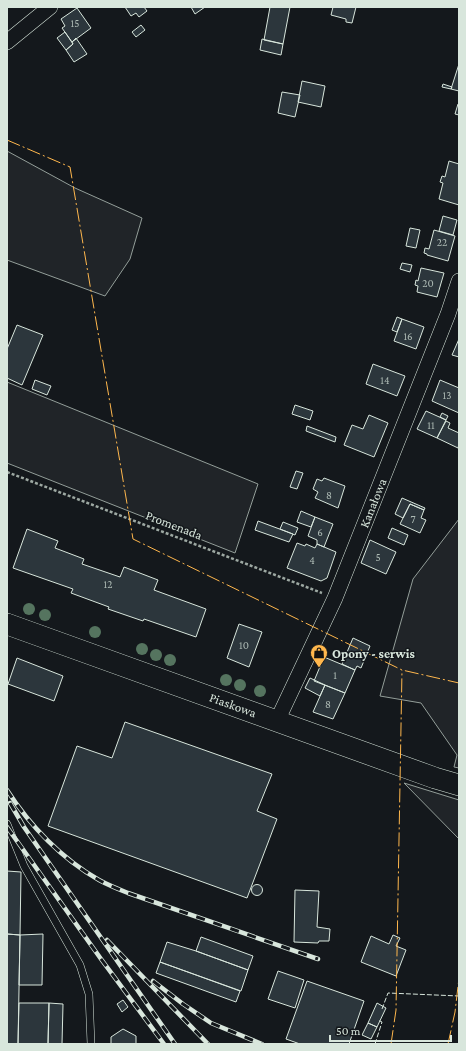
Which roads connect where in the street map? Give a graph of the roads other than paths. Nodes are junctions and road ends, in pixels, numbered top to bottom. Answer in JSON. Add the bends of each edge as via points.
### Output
{"nodes":[{"id":1,"x":50,"y":7,"type":"edge"},
{"id":2,"x":7,"y":42,"type":"edge"},
{"id":3,"x":459,"y":281,"type":"edge"},
{"id":4,"x":7,"y":624,"type":"edge"},
{"id":5,"x":277,"y":721,"type":"junction"},
{"id":6,"x":459,"y":785,"type":"edge"},
{"id":7,"x":7,"y":824,"type":"edge"},
{"id":8,"x":91,"y":1044,"type":"edge"}],
"edges":[{"from":1,"to":2,"type":"street"},
{"from":3,"to":5,"type":"street","name":"Kanałowa","via":[[335,598]]},
{"from":4,"to":5,"type":"main road","name":"Piaskowa"},
{"from":5,"to":6,"type":"main road","name":"Piaskowa"},
{"from":7,"to":8,"type":"lane","via":[[24,866],[80,965],[89,994]]}]}
